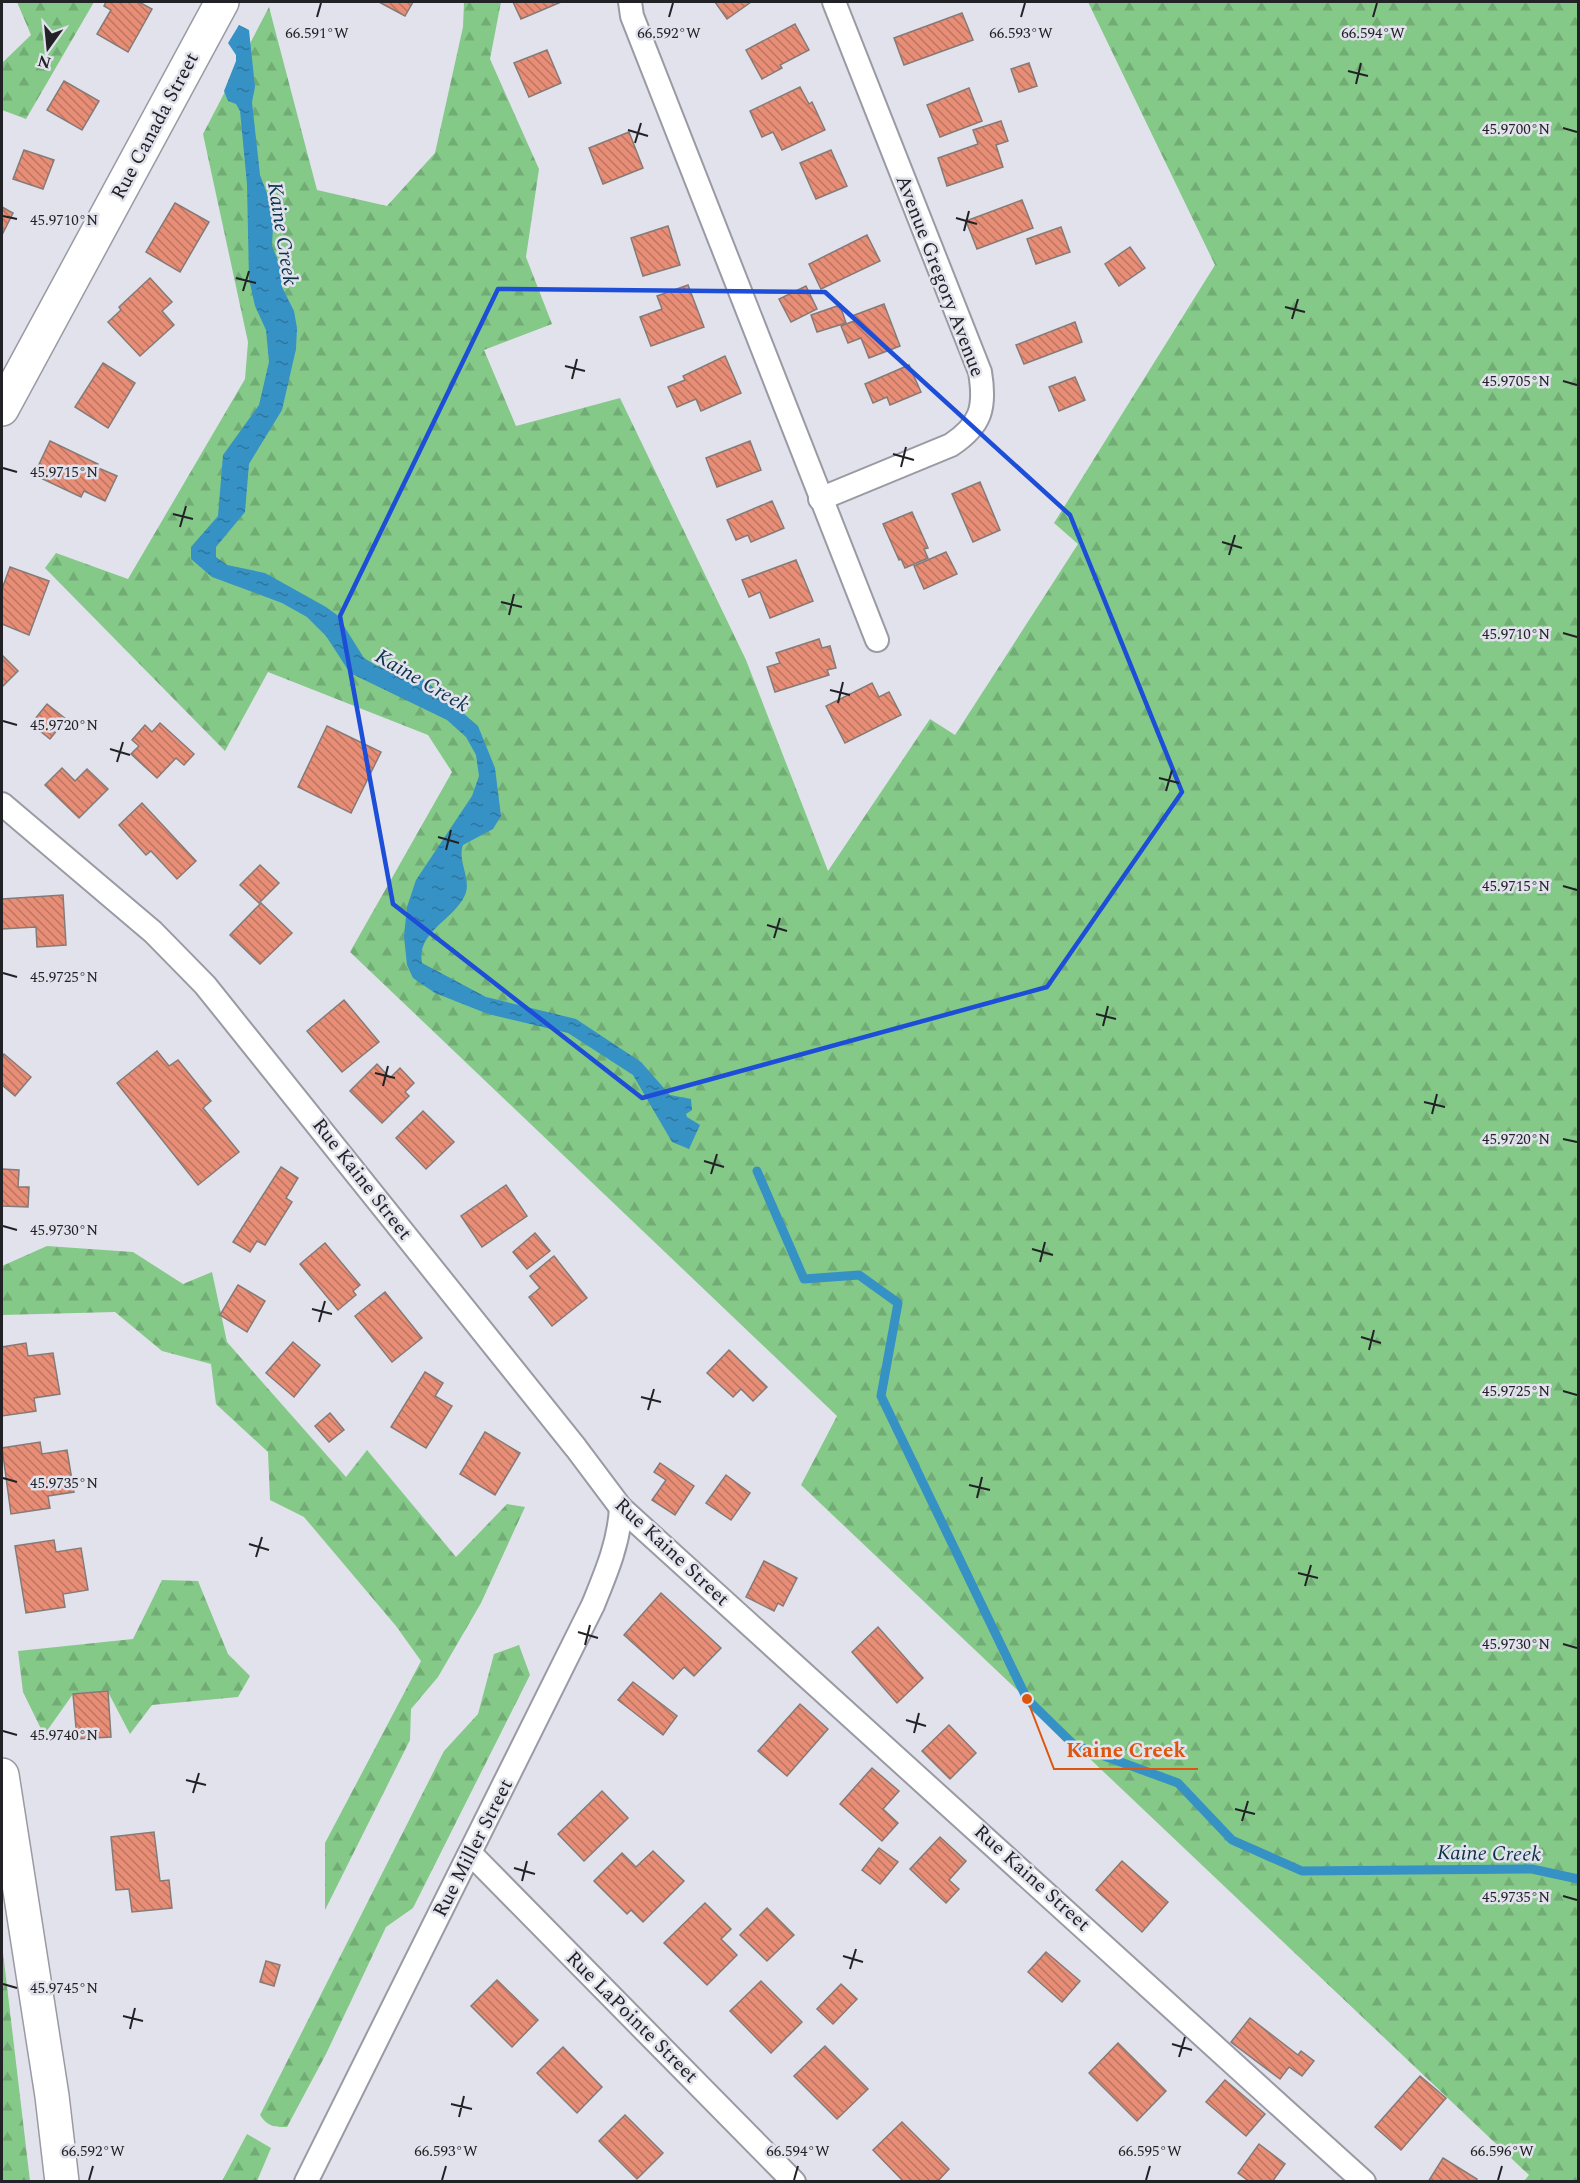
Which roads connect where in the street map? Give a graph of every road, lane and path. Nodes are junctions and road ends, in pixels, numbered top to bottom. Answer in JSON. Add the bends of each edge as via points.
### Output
{"nodes":[{"id":1,"x":630,"y":2,"type":"edge"},
{"id":2,"x":834,"y":2,"type":"edge"},
{"id":3,"x":217,"y":4,"type":"edge"},
{"id":4,"x":2,"y":409,"type":"edge"},
{"id":5,"x":820,"y":499,"type":"junction"},
{"id":6,"x":877,"y":640,"type":"dead end"},
{"id":7,"x":2,"y":804,"type":"edge"},
{"id":8,"x":621,"y":1508,"type":"junction"},
{"id":9,"x":2,"y":1775,"type":"edge"},
{"id":10,"x":470,"y":1853,"type":"junction"},
{"id":11,"x":62,"y":2181,"type":"edge"},
{"id":12,"x":306,"y":2181,"type":"edge"},
{"id":13,"x":794,"y":2181,"type":"edge"},
{"id":14,"x":1364,"y":2181,"type":"edge"}],
"edges":[{"from":1,"to":5,"type":"street","via":[[632,16]]},
{"from":2,"to":5,"type":"street","name":"Avenue Gregory Avenue","via":[[980,372],[983,393],[980,414],[969,433],[951,445]]},
{"from":3,"to":4,"type":"main road","name":"Rue Canada Street"},
{"from":5,"to":6,"type":"street"},
{"from":7,"to":8,"type":"street","name":"Rue Kaine Street","via":[[153,932],[206,985]]},
{"from":8,"to":10,"type":"street","name":"Rue Miller Street","via":[[620,1531],[592,1605]]},
{"from":8,"to":14,"type":"street","name":"Rue Kaine Street"},
{"from":9,"to":11,"type":"main road"},
{"from":10,"to":12,"type":"street","name":"Rue Miller Street"},
{"from":10,"to":13,"type":"street","name":"Rue LaPointe Street"}]}
